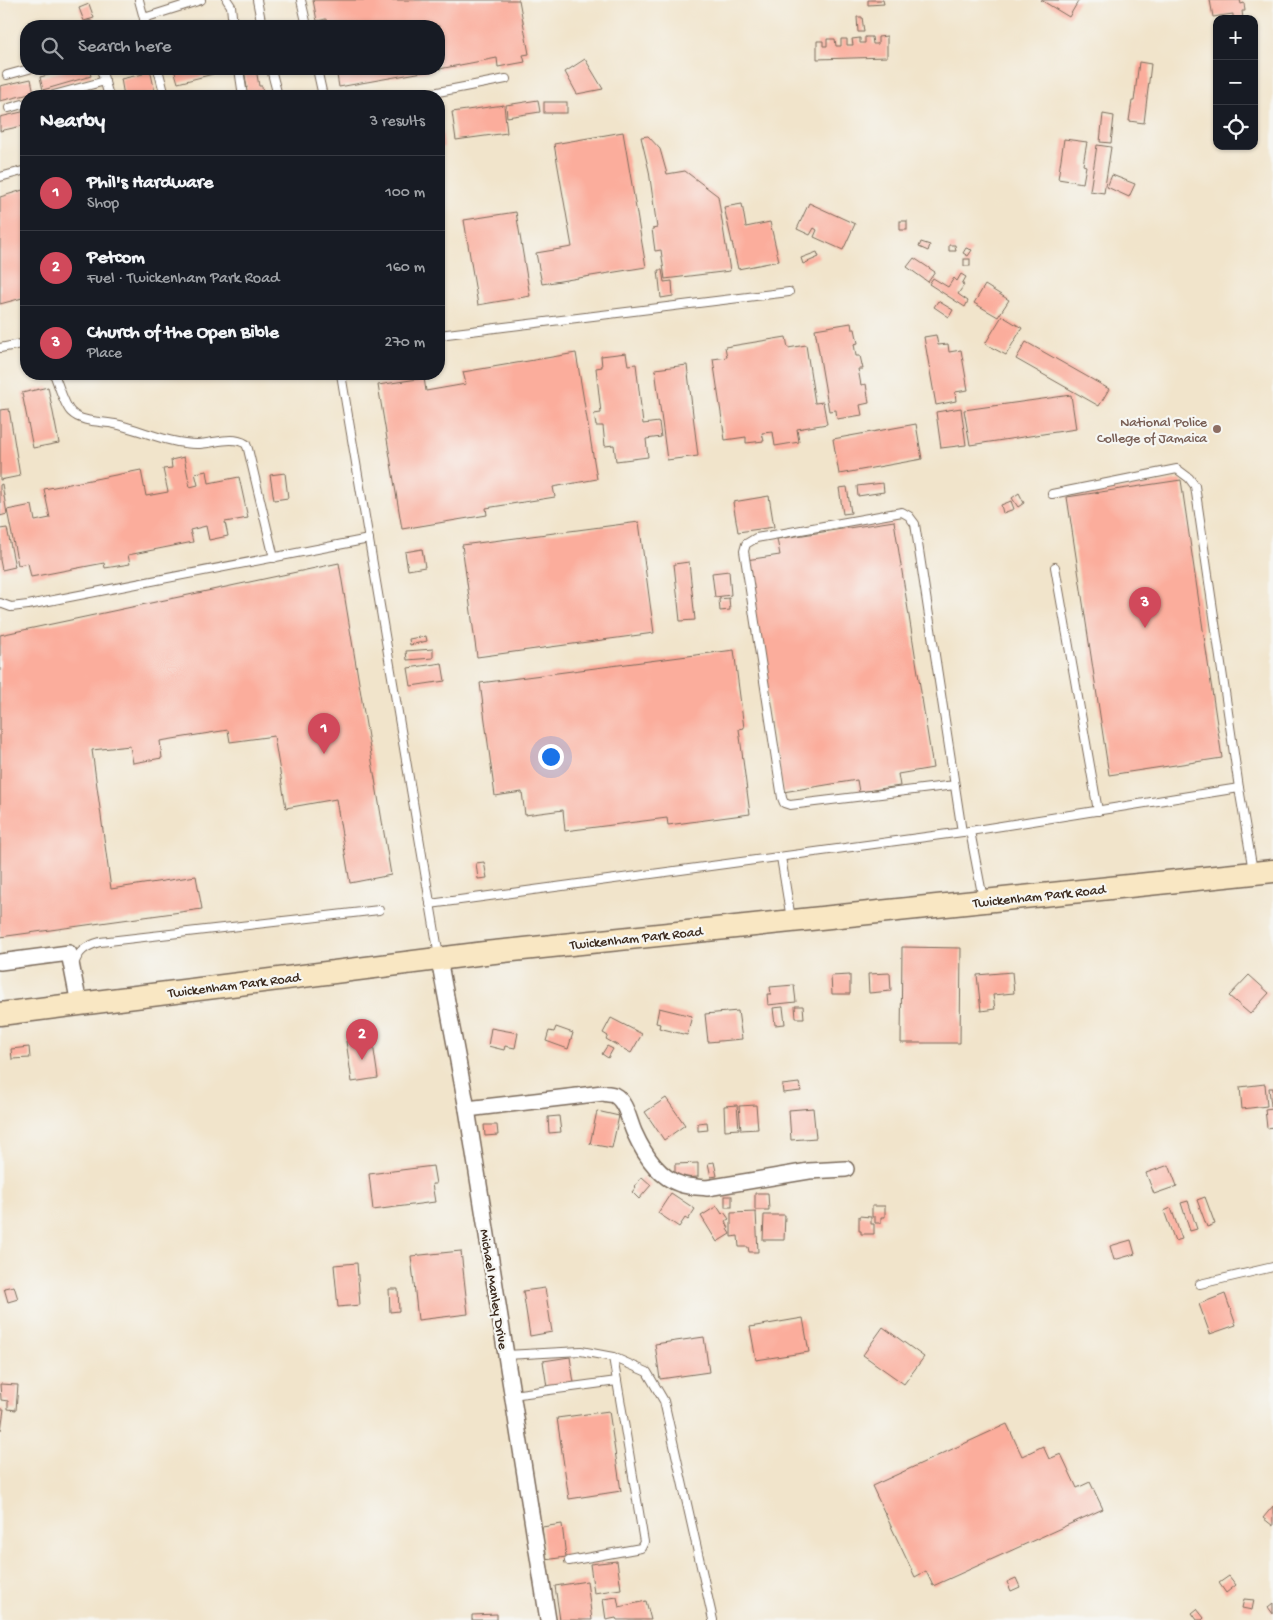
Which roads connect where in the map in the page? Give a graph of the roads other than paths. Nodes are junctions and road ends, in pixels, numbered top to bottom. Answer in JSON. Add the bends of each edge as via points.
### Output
{"nodes":[{"id":1,"x":139,"y":0,"type":"edge"},
{"id":2,"x":201,"y":0,"type":"edge"},
{"id":3,"x":227,"y":0,"type":"edge"},
{"id":4,"x":257,"y":0,"type":"edge"},
{"id":5,"x":301,"y":0,"type":"edge"},
{"id":6,"x":144,"y":20,"type":"edge"},
{"id":7,"x":150,"y":20,"type":"edge"},
{"id":8,"x":232,"y":20,"type":"edge"},
{"id":9,"x":261,"y":20,"type":"edge"},
{"id":10,"x":306,"y":20,"type":"edge"},
{"id":11,"x":20,"y":71,"type":"edge"},
{"id":12,"x":7,"y":75,"type":"dead end"},
{"id":13,"x":104,"y":75,"type":"edge"},
{"id":14,"x":160,"y":75,"type":"edge"},
{"id":15,"x":240,"y":75,"type":"edge"},
{"id":16,"x":273,"y":75,"type":"edge"},
{"id":17,"x":319,"y":75,"type":"edge"},
{"id":18,"x":506,"y":79,"type":"dead end"},
{"id":19,"x":105,"y":81,"type":"junction"},
{"id":20,"x":72,"y":90,"type":"edge"},
{"id":21,"x":108,"y":90,"type":"edge"},
{"id":22,"x":163,"y":90,"type":"edge"},
{"id":23,"x":242,"y":90,"type":"edge"},
{"id":24,"x":277,"y":90,"type":"edge"},
{"id":25,"x":322,"y":90,"type":"edge"},
{"id":26,"x":445,"y":91,"type":"edge"},
{"id":27,"x":20,"y":105,"type":"edge"},
{"id":28,"x":9,"y":108,"type":"dead end"},
{"id":29,"x":20,"y":172,"type":"edge"},
{"id":30,"x":0,"y":177,"type":"edge"},
{"id":31,"x":788,"y":292,"type":"dead end"},
{"id":32,"x":445,"y":334,"type":"edge"},
{"id":33,"x":20,"y":345,"type":"edge"},
{"id":34,"x":0,"y":348,"type":"edge"},
{"id":35,"x":57,"y":380,"type":"edge"},
{"id":36,"x":342,"y":380,"type":"edge"},
{"id":37,"x":1052,"y":494,"type":"dead end"},
{"id":38,"x":369,"y":539,"type":"junction"},
{"id":39,"x":274,"y":558,"type":"junction"},
{"id":40,"x":1056,"y":567,"type":"dead end"},
{"id":41,"x":0,"y":603,"type":"edge"},
{"id":42,"x":955,"y":785,"type":"junction"},
{"id":43,"x":1239,"y":788,"type":"junction"},
{"id":44,"x":1098,"y":811,"type":"junction"},
{"id":45,"x":966,"y":832,"type":"junction"},
{"id":46,"x":780,"y":857,"type":"junction"},
{"id":47,"x":1263,"y":872,"type":"edge"},
{"id":48,"x":983,"y":901,"type":"junction"},
{"id":49,"x":430,"y":904,"type":"junction"},
{"id":50,"x":379,"y":910,"type":"dead end"},
{"id":51,"x":791,"y":921,"type":"junction"},
{"id":52,"x":439,"y":959,"type":"junction"},
{"id":53,"x":0,"y":962,"type":"edge"},
{"id":54,"x":72,"y":970,"type":"junction"},
{"id":55,"x":79,"y":1004,"type":"junction"},
{"id":56,"x":0,"y":1014,"type":"edge"},
{"id":57,"x":467,"y":1109,"type":"junction"},
{"id":58,"x":846,"y":1169,"type":"dead end"},
{"id":59,"x":1273,"y":1267,"type":"edge"},
{"id":60,"x":1200,"y":1284,"type":"dead end"},
{"id":61,"x":506,"y":1356,"type":"junction"},
{"id":62,"x":613,"y":1357,"type":"junction"},
{"id":63,"x":617,"y":1381,"type":"junction"},
{"id":64,"x":512,"y":1395,"type":"junction"},
{"id":65,"x":569,"y":1561,"type":"dead end"},
{"id":66,"x":548,"y":1620,"type":"edge"},
{"id":67,"x":712,"y":1620,"type":"edge"}],
"edges":[{"from":1,"to":6,"type":"lane"},
{"from":2,"to":7,"type":"lane"},
{"from":3,"to":8,"type":"lane"},
{"from":4,"to":9,"type":"lane"},
{"from":5,"to":10,"type":"lane"},
{"from":11,"to":12,"type":"lane"},
{"from":13,"to":19,"type":"lane"},
{"from":14,"to":22,"type":"lane"},
{"from":15,"to":23,"type":"lane"},
{"from":16,"to":24,"type":"lane"},
{"from":17,"to":25,"type":"lane"},
{"from":18,"to":26,"type":"lane"},
{"from":19,"to":20,"type":"lane"},
{"from":19,"to":21,"type":"lane"},
{"from":27,"to":28,"type":"lane"},
{"from":29,"to":30,"type":"lane"},
{"from":31,"to":32,"type":"lane"},
{"from":33,"to":34,"type":"lane"},
{"from":35,"to":39,"type":"lane","via":[[70,412],[91,421],[187,444],[234,440],[246,444]]},
{"from":36,"to":38,"type":"lane"},
{"from":37,"to":43,"type":"lane","via":[[1177,469],[1195,486]]},
{"from":38,"to":39,"type":"lane"},
{"from":38,"to":49,"type":"lane"},
{"from":39,"to":41,"type":"lane","via":[[28,605],[11,607]]},
{"from":40,"to":44,"type":"lane"},
{"from":42,"to":42,"type":"lane","via":[[790,805],[784,803],[744,550],[746,544],[756,538],[902,512],[909,516],[915,524]]},
{"from":42,"to":45,"type":"lane"},
{"from":43,"to":44,"type":"lane"},
{"from":43,"to":47,"type":"lane"},
{"from":44,"to":45,"type":"lane"},
{"from":45,"to":46,"type":"lane"},
{"from":45,"to":48,"type":"lane"},
{"from":46,"to":49,"type":"lane"},
{"from":46,"to":51,"type":"lane"},
{"from":47,"to":48,"type":"main road","name":"Twickenham Park Road"},
{"from":48,"to":51,"type":"main road","name":"Twickenham Park Road"},
{"from":49,"to":52,"type":"lane"},
{"from":50,"to":54,"type":"lane","via":[[100,942],[85,947]]},
{"from":51,"to":52,"type":"main road","name":"Twickenham Park Road"},
{"from":52,"to":55,"type":"main road","name":"Twickenham Park Road"},
{"from":52,"to":57,"type":"street","name":"Michael Manley Drive"},
{"from":53,"to":54,"type":"street","via":[[69,952]]},
{"from":54,"to":55,"type":"street"},
{"from":55,"to":56,"type":"main road","name":"Twickenham Park Road"},
{"from":57,"to":58,"type":"street","via":[[602,1093],[614,1095],[622,1102],[649,1160],[678,1184],[707,1188],[809,1171]]},
{"from":57,"to":61,"type":"street","name":"Michael Manley Drive"},
{"from":59,"to":60,"type":"lane"},
{"from":61,"to":62,"type":"lane","via":[[581,1351]]},
{"from":61,"to":64,"type":"street","name":"Michael Manley Drive"},
{"from":62,"to":63,"type":"lane"},
{"from":62,"to":67,"type":"lane","via":[[647,1372],[664,1402]]},
{"from":63,"to":64,"type":"lane"},
{"from":63,"to":65,"type":"lane","via":[[644,1542],[641,1548]]},
{"from":64,"to":66,"type":"street","name":"Michael Manley Drive"}]}
